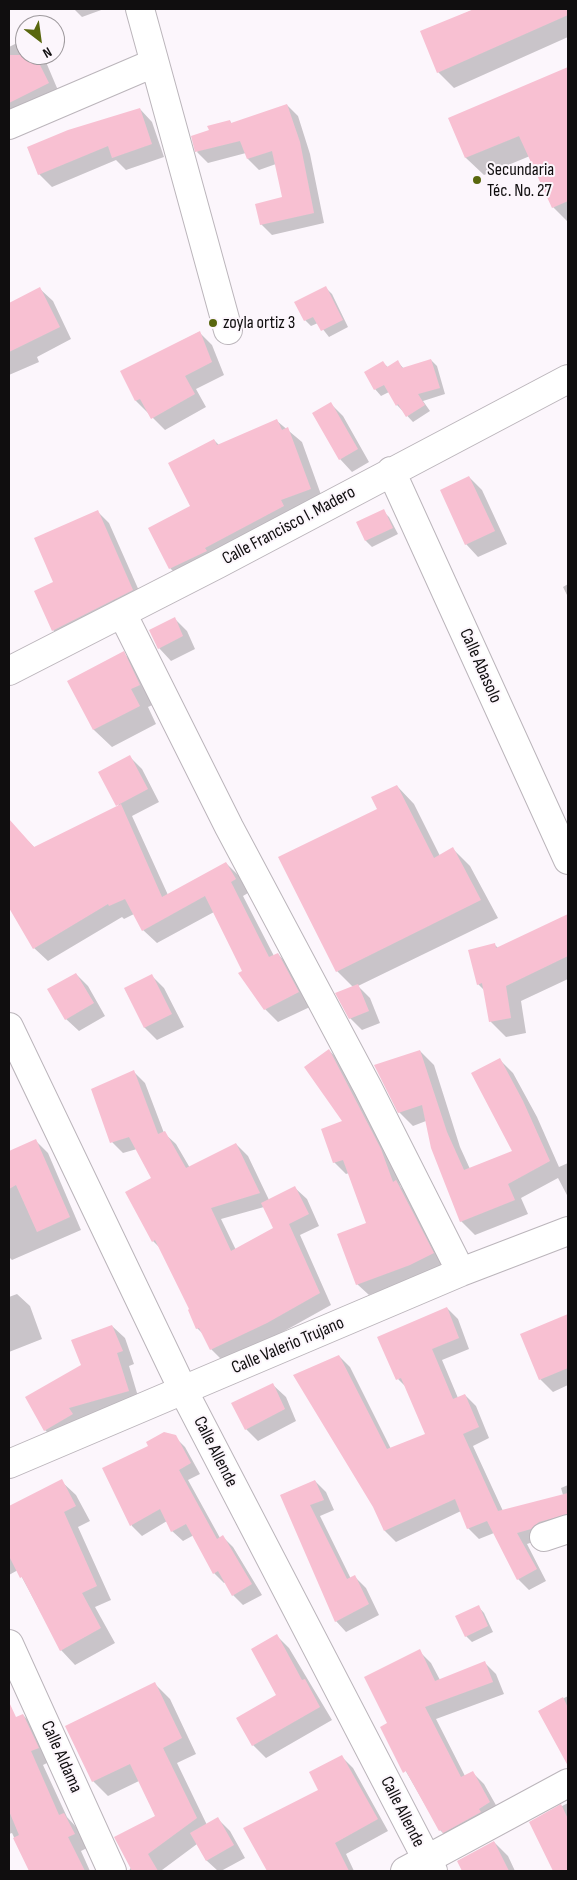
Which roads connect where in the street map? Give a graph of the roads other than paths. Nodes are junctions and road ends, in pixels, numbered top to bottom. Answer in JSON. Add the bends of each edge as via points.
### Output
{"nodes":[{"id":1,"x":140,"y":9,"type":"edge"},
{"id":2,"x":154,"y":63,"type":"junction"},
{"id":3,"x":9,"y":125,"type":"edge"},
{"id":4,"x":228,"y":330,"type":"dead end"},
{"id":5,"x":568,"y":379,"type":"edge"},
{"id":6,"x":391,"y":471,"type":"junction"},
{"id":7,"x":122,"y":613,"type":"junction"},
{"id":8,"x":9,"y":671,"type":"edge"},
{"id":9,"x":568,"y":860,"type":"edge"},
{"id":10,"x":9,"y":1028,"type":"edge"},
{"id":11,"x":568,"y":1232,"type":"edge"},
{"id":12,"x":462,"y":1272,"type":"junction"},
{"id":13,"x":183,"y":1390,"type":"junction"},
{"id":14,"x":9,"y":1464,"type":"edge"},
{"id":15,"x":9,"y":1644,"type":"edge"},
{"id":16,"x":568,"y":1783,"type":"edge"},
{"id":17,"x":422,"y":1867,"type":"edge"},
{"id":18,"x":112,"y":1871,"type":"edge"}],
"edges":[{"from":1,"to":2,"type":"street"},
{"from":2,"to":3,"type":"street"},
{"from":2,"to":4,"type":"street"},
{"from":5,"to":6,"type":"street","name":"Calle Francisco I. Madero"},
{"from":6,"to":7,"type":"street","name":"Calle Francisco I. Madero"},
{"from":6,"to":9,"type":"street","name":"Calle Abasolo"},
{"from":7,"to":8,"type":"street","name":"Calle Francisco I. Madero"},
{"from":7,"to":12,"type":"street","via":[[229,827]]},
{"from":10,"to":13,"type":"street","name":"Calle Allende"},
{"from":11,"to":12,"type":"street","name":"Calle Valerio Trujano"},
{"from":12,"to":13,"type":"street","name":"Calle Valerio Trujano"},
{"from":13,"to":14,"type":"street","name":"Calle Valerio Trujano"},
{"from":13,"to":17,"type":"street","name":"Calle Allende"},
{"from":15,"to":18,"type":"street","name":"Calle Aldama"},
{"from":16,"to":17,"type":"street"}]}
